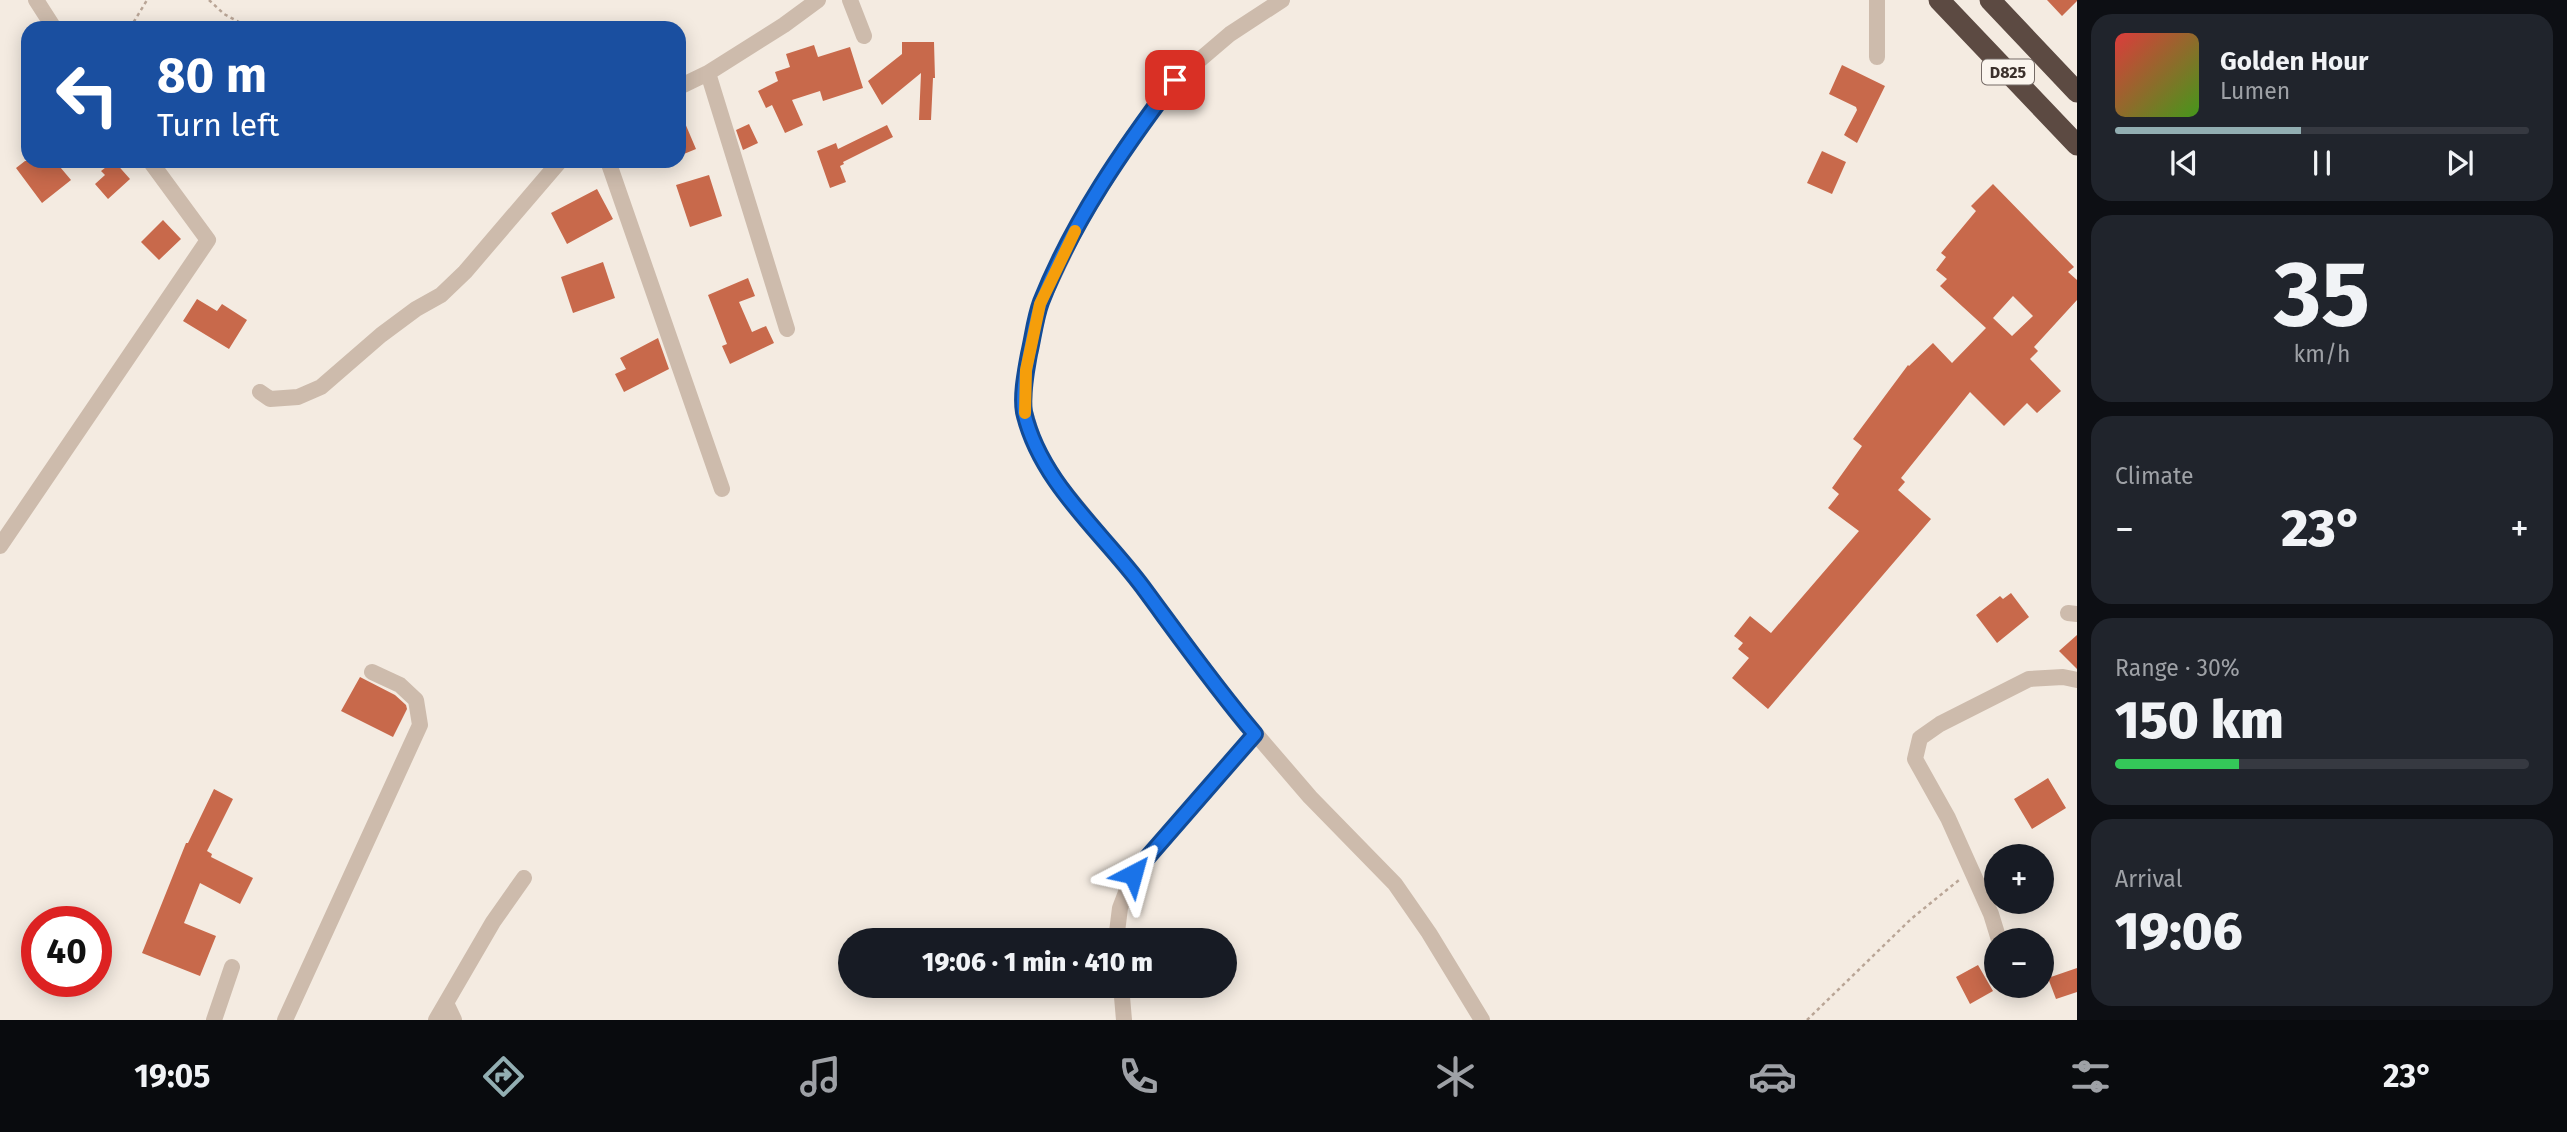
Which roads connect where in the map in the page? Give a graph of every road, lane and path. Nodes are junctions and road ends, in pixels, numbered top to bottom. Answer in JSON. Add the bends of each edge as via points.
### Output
{"nodes":[{"id":1,"x":36,"y":0,"type":"edge"},
{"id":2,"x":147,"y":0,"type":"edge"},
{"id":3,"x":209,"y":0,"type":"edge"},
{"id":4,"x":818,"y":0,"type":"edge"},
{"id":5,"x":850,"y":0,"type":"edge"},
{"id":6,"x":1282,"y":0,"type":"edge"},
{"id":7,"x":1877,"y":0,"type":"edge"},
{"id":8,"x":1940,"y":0,"type":"edge"},
{"id":9,"x":1990,"y":0,"type":"edge"},
{"id":10,"x":50,"y":21,"type":"edge"},
{"id":11,"x":134,"y":21,"type":"edge"},
{"id":12,"x":237,"y":21,"type":"edge"},
{"id":13,"x":864,"y":36,"type":"dead end"},
{"id":14,"x":1877,"y":57,"type":"dead end"},
{"id":15,"x":708,"y":73,"type":"junction"},
{"id":16,"x":686,"y":84,"type":"edge"},
{"id":17,"x":2077,"y":92,"type":"edge"},
{"id":18,"x":2077,"y":145,"type":"edge"},
{"id":19,"x":155,"y":168,"type":"edge"},
{"id":20,"x":554,"y":168,"type":"edge"},
{"id":21,"x":610,"y":168,"type":"edge"},
{"id":22,"x":788,"y":328,"type":"dead end"},
{"id":23,"x":260,"y":392,"type":"dead end"},
{"id":24,"x":722,"y":489,"type":"dead end"},
{"id":25,"x":0,"y":546,"type":"edge"},
{"id":26,"x":372,"y":672,"type":"dead end"},
{"id":27,"x":2077,"y":680,"type":"edge"},
{"id":28,"x":1255,"y":734,"type":"junction"},
{"id":29,"x":1970,"y":872,"type":"junction"},
{"id":30,"x":524,"y":878,"type":"dead end"},
{"id":31,"x":1118,"y":928,"type":"edge"},
{"id":32,"x":1995,"y":928,"type":"edge"},
{"id":33,"x":232,"y":967,"type":"dead end"},
{"id":34,"x":1122,"y":998,"type":"edge"},
{"id":35,"x":446,"y":1003,"type":"junction"},
{"id":36,"x":214,"y":1020,"type":"edge"},
{"id":37,"x":285,"y":1020,"type":"edge"},
{"id":38,"x":436,"y":1020,"type":"edge"},
{"id":39,"x":454,"y":1020,"type":"edge"},
{"id":40,"x":1124,"y":1020,"type":"edge"},
{"id":41,"x":1482,"y":1020,"type":"edge"},
{"id":42,"x":1807,"y":1020,"type":"edge"}],
"edges":[{"from":1,"to":10,"type":"street"},
{"from":2,"to":11,"type":"path"},
{"from":3,"to":12,"type":"path"},
{"from":4,"to":15,"type":"street"},
{"from":5,"to":13,"type":"street"},
{"from":6,"to":28,"type":"street","via":[[1230,34],[1175,80],[1128,143],[1078,225],[1040,304],[1026,370],[1024,409],[1036,448],[1057,482]]},
{"from":7,"to":14,"type":"street"},
{"from":8,"to":18,"type":"highway","number":"D825"},
{"from":9,"to":17,"type":"highway","number":"D825"},
{"from":15,"to":16,"type":"street"},
{"from":15,"to":22,"type":"street"},
{"from":19,"to":25,"type":"street","via":[[208,240]]},
{"from":20,"to":23,"type":"street","via":[[441,295],[381,335],[321,387],[298,397],[270,399]]},
{"from":21,"to":24,"type":"street"},
{"from":26,"to":37,"type":"street","via":[[400,685],[416,700],[420,725]]},
{"from":27,"to":29,"type":"street","via":[[2029,679],[1920,737],[1915,759],[1948,818]]},
{"from":28,"to":31,"type":"street","via":[[1133,874]]},
{"from":28,"to":41,"type":"street","via":[[1395,884]]},
{"from":29,"to":32,"type":"street"},
{"from":29,"to":42,"type":"path","via":[[1911,919]]},
{"from":30,"to":35,"type":"street"},
{"from":33,"to":36,"type":"street"},
{"from":34,"to":40,"type":"street"},
{"from":35,"to":38,"type":"street"},
{"from":35,"to":39,"type":"street"}]}
